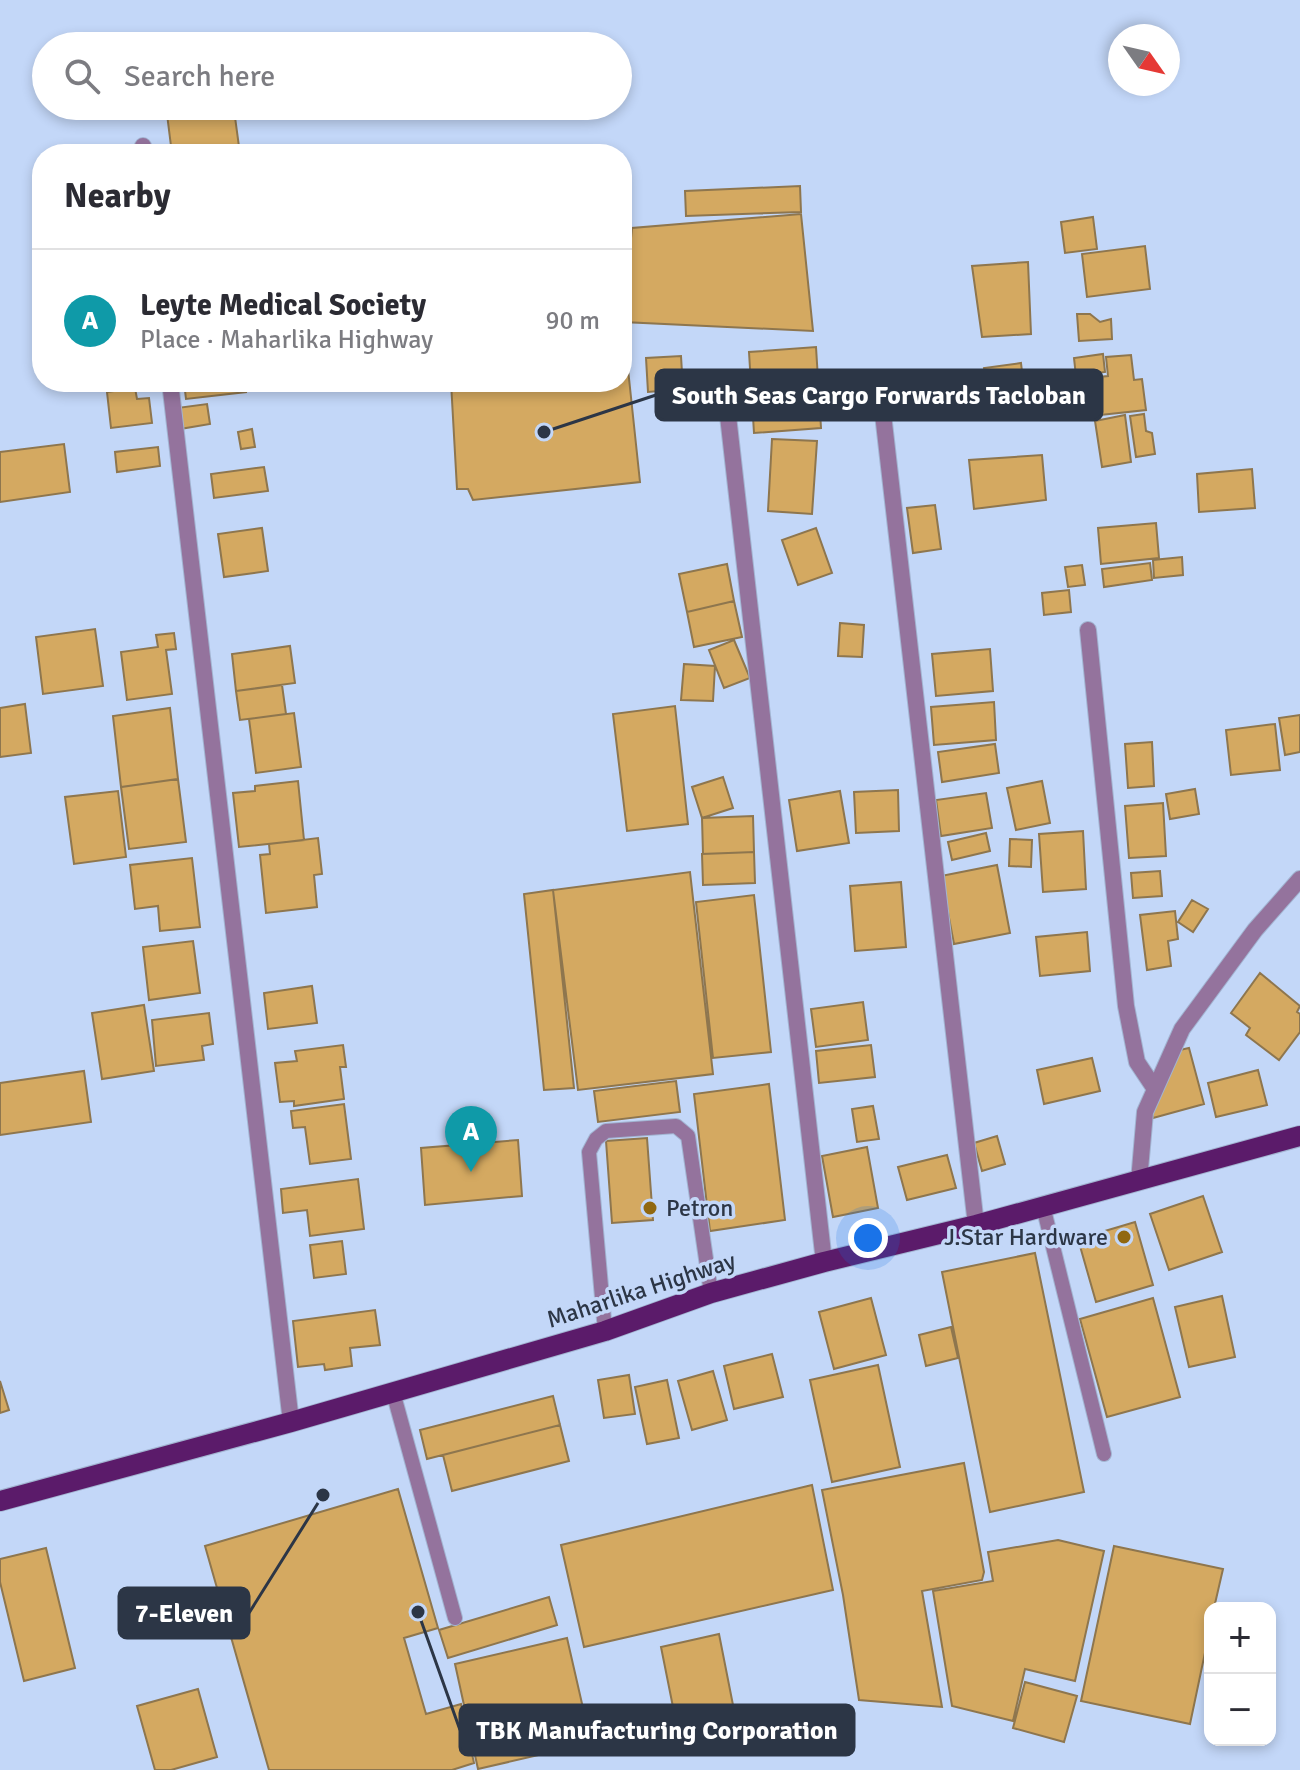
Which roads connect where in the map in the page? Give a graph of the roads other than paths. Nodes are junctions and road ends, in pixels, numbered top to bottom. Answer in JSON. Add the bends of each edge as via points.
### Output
{"nodes":[{"id":1,"x":880,"y":388,"type":"dead end"},
{"id":2,"x":171,"y":392,"type":"edge"},
{"id":3,"x":728,"y":416,"type":"dead end"},
{"id":4,"x":1088,"y":630,"type":"dead end"},
{"id":5,"x":1300,"y":879,"type":"edge"},
{"id":6,"x":1155,"y":1089,"type":"junction"},
{"id":7,"x":1300,"y":1136,"type":"edge"},
{"id":8,"x":1139,"y":1181,"type":"junction"},
{"id":9,"x":1043,"y":1206,"type":"junction"},
{"id":10,"x":976,"y":1225,"type":"junction"},
{"id":11,"x":824,"y":1262,"type":"junction"},
{"id":12,"x":711,"y":1293,"type":"junction"},
{"id":13,"x":605,"y":1331,"type":"junction"},
{"id":14,"x":393,"y":1392,"type":"junction"},
{"id":15,"x":291,"y":1422,"type":"junction"},
{"id":16,"x":1104,"y":1454,"type":"dead end"},
{"id":17,"x":0,"y":1501,"type":"edge"},
{"id":18,"x":455,"y":1618,"type":"dead end"}],
"edges":[{"from":1,"to":10,"type":"street"},
{"from":2,"to":15,"type":"street"},
{"from":3,"to":11,"type":"street"},
{"from":4,"to":6,"type":"street","via":[[1126,1006],[1137,1062]]},
{"from":5,"to":6,"type":"street","via":[[1182,1029]]},
{"from":6,"to":8,"type":"street","via":[[1145,1112]]},
{"from":7,"to":8,"type":"main road","name":"Maharlika Highway"},
{"from":8,"to":9,"type":"main road","name":"Maharlika Highway"},
{"from":9,"to":10,"type":"main road","name":"Maharlika Highway"},
{"from":9,"to":16,"type":"lane"},
{"from":10,"to":11,"type":"main road","name":"Maharlika Highway"},
{"from":11,"to":12,"type":"main road","name":"Maharlika Highway"},
{"from":12,"to":13,"type":"main road","name":"Maharlika Highway"},
{"from":12,"to":13,"type":"lane","via":[[688,1136],[676,1126],[606,1131],[589,1152]]},
{"from":13,"to":14,"type":"main road","name":"Maharlika Highway"},
{"from":14,"to":15,"type":"main road","name":"Maharlika Highway"},
{"from":14,"to":18,"type":"lane"},
{"from":15,"to":17,"type":"main road","name":"Maharlika Highway"}]}
